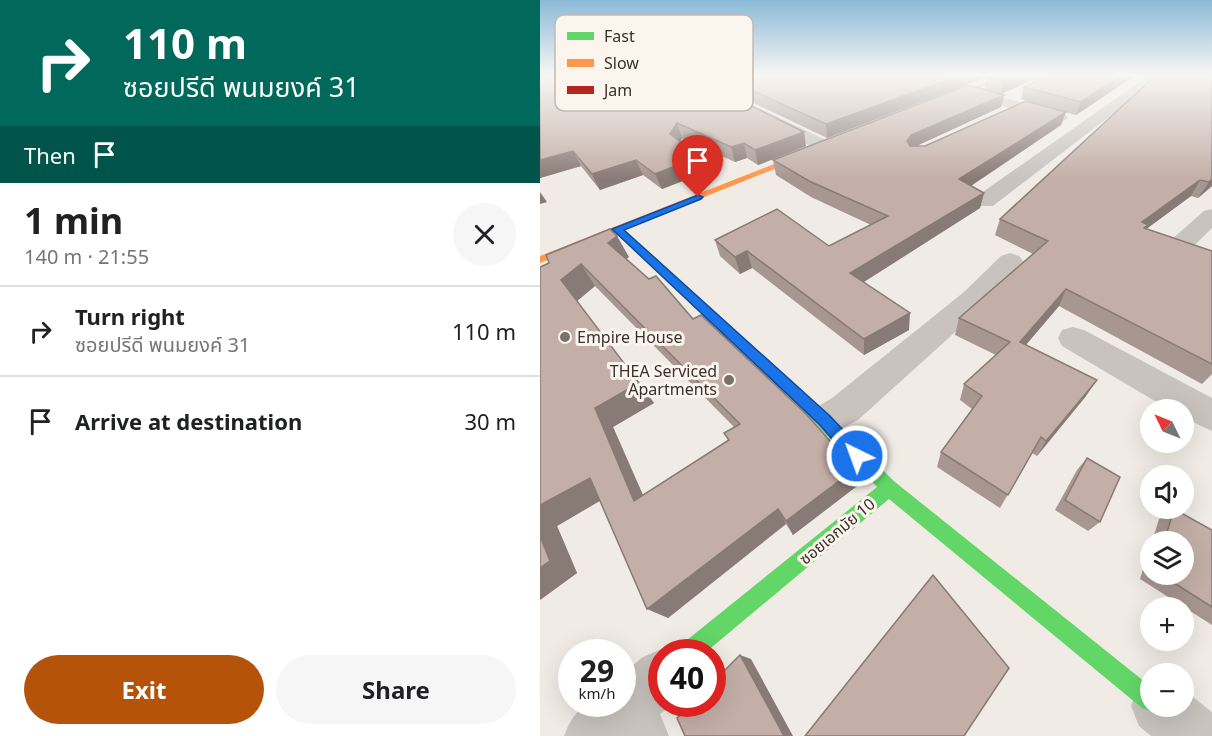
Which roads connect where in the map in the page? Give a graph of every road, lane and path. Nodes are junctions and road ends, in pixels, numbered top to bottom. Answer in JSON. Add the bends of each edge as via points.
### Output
{"nodes":[{"id":1,"x":757,"y":110,"type":"edge"},
{"id":2,"x":1048,"y":110,"type":"edge"},
{"id":3,"x":1107,"y":110,"type":"edge"},
{"id":4,"x":1085,"y":126,"type":"junction"},
{"id":5,"x":832,"y":145,"type":"joint"},
{"id":6,"x":985,"y":201,"type":"edge"},
{"id":7,"x":1212,"y":216,"type":"edge"},
{"id":8,"x":617,"y":229,"type":"junction"},
{"id":9,"x":1180,"y":245,"type":"edge"},
{"id":10,"x":540,"y":260,"type":"edge"},
{"id":11,"x":1010,"y":261,"type":"dead end"},
{"id":12,"x":1073,"y":338,"type":"dead end"},
{"id":13,"x":1212,"y":416,"type":"edge"},
{"id":14,"x":825,"y":421,"type":"junction"},
{"id":15,"x":889,"y":488,"type":"junction"},
{"id":16,"x":706,"y":639,"type":"edge"},
{"id":17,"x":1140,"y":692,"type":"edge"},
{"id":18,"x":1172,"y":717,"type":"edge"},
{"id":19,"x":1195,"y":736,"type":"edge"}],
"edges":[{"from":1,"to":5,"type":"street"},
{"from":2,"to":4,"type":"street"},
{"from":3,"to":4,"type":"street"},
{"from":4,"to":6,"type":"street"},
{"from":5,"to":8,"type":"street"},
{"from":7,"to":9,"type":"street"},
{"from":8,"to":10,"type":"street"},
{"from":8,"to":14,"type":"street","name":"ซอยเอกมัย 10"},
{"from":11,"to":14,"type":"street","via":[[957,313],[845,409]]},
{"from":12,"to":13,"type":"street"},
{"from":14,"to":15,"type":"street","name":"ซอยเอกมัย 10"},
{"from":15,"to":16,"type":"street","name":"ซอยเอกมัย 10"},
{"from":15,"to":17,"type":"street"},
{"from":18,"to":19,"type":"street"}]}
